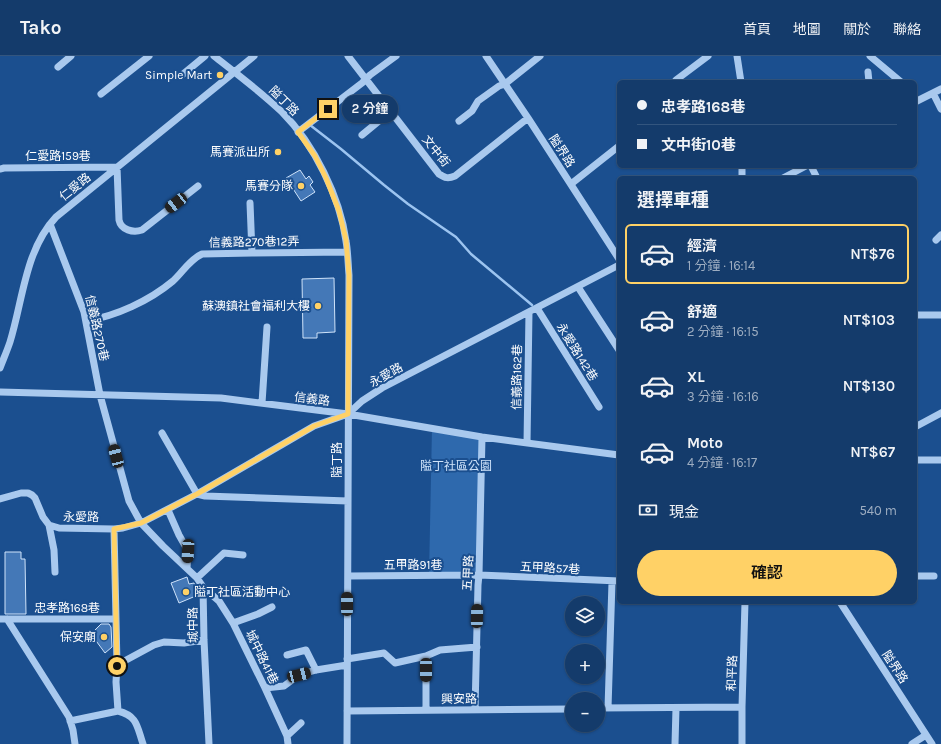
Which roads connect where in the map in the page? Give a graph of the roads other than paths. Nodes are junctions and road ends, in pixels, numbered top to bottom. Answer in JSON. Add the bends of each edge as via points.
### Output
{"nodes":[{"id":1,"x":72,"y":56,"type":"edge"},
{"id":2,"x":149,"y":56,"type":"edge"},
{"id":3,"x":205,"y":56,"type":"edge"},
{"id":4,"x":214,"y":56,"type":"edge"},
{"id":5,"x":254,"y":56,"type":"edge"},
{"id":6,"x":348,"y":56,"type":"edge"},
{"id":7,"x":396,"y":56,"type":"edge"},
{"id":8,"x":486,"y":56,"type":"edge"},
{"id":9,"x":540,"y":56,"type":"edge"},
{"id":10,"x":708,"y":56,"type":"edge"},
{"id":11,"x":737,"y":56,"type":"edge"},
{"id":12,"x":870,"y":56,"type":"edge"},
{"id":13,"x":58,"y":67,"type":"dead end"},
{"id":14,"x":234,"y":72,"type":"junction"},
{"id":15,"x":868,"y":72,"type":"dead end"},
{"id":16,"x":182,"y":75,"type":"dead end"},
{"id":17,"x":366,"y":79,"type":"junction"},
{"id":18,"x":676,"y":80,"type":"dead end"},
{"id":19,"x":741,"y":80,"type":"edge"},
{"id":20,"x":869,"y":80,"type":"edge"},
{"id":21,"x":899,"y":80,"type":"edge"},
{"id":22,"x":504,"y":84,"type":"junction"},
{"id":23,"x":941,"y":89,"type":"edge"},
{"id":24,"x":934,"y":93,"type":"junction"},
{"id":25,"x":101,"y":94,"type":"dead end"},
{"id":26,"x":917,"y":101,"type":"edge"},
{"id":27,"x":941,"y":110,"type":"edge"},
{"id":28,"x":391,"y":111,"type":"junction"},
{"id":29,"x":528,"y":118,"type":"junction"},
{"id":30,"x":459,"y":121,"type":"dead end"},
{"id":31,"x":298,"y":132,"type":"junction"},
{"id":32,"x":362,"y":135,"type":"dead end"},
{"id":33,"x":617,"y":148,"type":"edge"},
{"id":34,"x":117,"y":167,"type":"junction"},
{"id":35,"x":802,"y":168,"type":"edge"},
{"id":36,"x":0,"y":169,"type":"edge"},
{"id":37,"x":787,"y":176,"type":"edge"},
{"id":38,"x":570,"y":184,"type":"junction"},
{"id":39,"x":198,"y":186,"type":"dead end"},
{"id":40,"x":250,"y":203,"type":"dead end"},
{"id":41,"x":50,"y":224,"type":"junction"},
{"id":42,"x":347,"y":252,"type":"junction"},
{"id":43,"x":252,"y":253,"type":"junction"},
{"id":44,"x":617,"y":256,"type":"edge"},
{"id":45,"x":617,"y":266,"type":"edge"},
{"id":46,"x":578,"y":287,"type":"junction"},
{"id":47,"x":537,"y":308,"type":"junction"},
{"id":48,"x":529,"y":312,"type":"junction"},
{"id":49,"x":917,"y":315,"type":"edge"},
{"id":50,"x":941,"y":315,"type":"edge"},
{"id":51,"x":86,"y":321,"type":"junction"},
{"id":52,"x":267,"y":326,"type":"dead end"},
{"id":53,"x":617,"y":347,"type":"edge"},
{"id":54,"x":0,"y":368,"type":"edge"},
{"id":55,"x":0,"y":392,"type":"edge"},
{"id":56,"x":100,"y":395,"type":"junction"},
{"id":57,"x":262,"y":403,"type":"junction"},
{"id":58,"x":599,"y":407,"type":"dead end"},
{"id":59,"x":941,"y":413,"type":"edge"},
{"id":60,"x":348,"y":414,"type":"junction"},
{"id":61,"x":917,"y":426,"type":"edge"},
{"id":62,"x":162,"y":434,"type":"dead end"},
{"id":63,"x":482,"y":437,"type":"junction"},
{"id":64,"x":527,"y":443,"type":"junction"},
{"id":65,"x":617,"y":455,"type":"edge"},
{"id":66,"x":917,"y":460,"type":"edge"},
{"id":67,"x":941,"y":460,"type":"edge"},
{"id":68,"x":197,"y":494,"type":"junction"},
{"id":69,"x":0,"y":499,"type":"edge"},
{"id":70,"x":348,"y":501,"type":"junction"},
{"id":71,"x":168,"y":510,"type":"junction"},
{"id":72,"x":141,"y":523,"type":"junction"},
{"id":73,"x":49,"y":525,"type":"junction"},
{"id":74,"x":114,"y":529,"type":"junction"},
{"id":75,"x":242,"y":555,"type":"dead end"},
{"id":76,"x":187,"y":568,"type":"junction"},
{"id":77,"x":55,"y":572,"type":"dead end"},
{"id":78,"x":479,"y":575,"type":"junction"},
{"id":79,"x":348,"y":576,"type":"junction"},
{"id":80,"x":917,"y":576,"type":"edge"},
{"id":81,"x":934,"y":576,"type":"dead end"},
{"id":82,"x":197,"y":578,"type":"junction"},
{"id":83,"x":616,"y":581,"type":"edge"},
{"id":84,"x":203,"y":587,"type":"junction"},
{"id":85,"x":745,"y":604,"type":"edge"},
{"id":86,"x":841,"y":604,"type":"edge"},
{"id":87,"x":272,"y":607,"type":"dead end"},
{"id":88,"x":3,"y":619,"type":"edge"},
{"id":89,"x":116,"y":619,"type":"junction"},
{"id":90,"x":233,"y":623,"type":"junction"},
{"id":91,"x":204,"y":640,"type":"junction"},
{"id":92,"x":476,"y":647,"type":"junction"},
{"id":93,"x":287,"y":655,"type":"dead end"},
{"id":94,"x":426,"y":656,"type":"junction"},
{"id":95,"x":347,"y":662,"type":"junction"},
{"id":96,"x":117,"y":666,"type":"junction"},
{"id":97,"x":316,"y":670,"type":"junction"},
{"id":98,"x":266,"y":688,"type":"junction"},
{"id":99,"x":742,"y":707,"type":"junction"},
{"id":100,"x":608,"y":708,"type":"joint"},
{"id":101,"x":676,"y":708,"type":"junction"},
{"id":102,"x":565,"y":709,"type":"edge"},
{"id":103,"x":426,"y":710,"type":"junction"},
{"id":104,"x":475,"y":710,"type":"junction"},
{"id":105,"x":118,"y":711,"type":"junction"},
{"id":106,"x":347,"y":711,"type":"junction"},
{"id":107,"x":70,"y":721,"type":"junction"},
{"id":108,"x":301,"y":723,"type":"dead end"},
{"id":109,"x":926,"y":735,"type":"junction"},
{"id":110,"x":287,"y":736,"type":"junction"},
{"id":111,"x":74,"y":744,"type":"edge"},
{"id":112,"x":143,"y":744,"type":"edge"},
{"id":113,"x":209,"y":744,"type":"edge"},
{"id":114,"x":288,"y":744,"type":"edge"},
{"id":115,"x":346,"y":744,"type":"edge"},
{"id":116,"x":675,"y":744,"type":"edge"},
{"id":117,"x":742,"y":744,"type":"edge"},
{"id":118,"x":912,"y":744,"type":"edge"},
{"id":119,"x":932,"y":744,"type":"edge"}],
"edges":[{"from":1,"to":13,"type":"street"},
{"from":2,"to":25,"type":"street"},
{"from":3,"to":16,"type":"street"},
{"from":4,"to":14,"type":"street","name":"隘丁路"},
{"from":5,"to":14,"type":"street","name":"仁愛路"},
{"from":6,"to":17,"type":"street","name":"文中街"},
{"from":7,"to":17,"type":"street"},
{"from":8,"to":22,"type":"street","name":"隘界路"},
{"from":9,"to":22,"type":"street"},
{"from":10,"to":18,"type":"street"},
{"from":11,"to":19,"type":"street"},
{"from":12,"to":21,"type":"street"},
{"from":14,"to":31,"type":"street","name":"隘丁路","via":[[283,113]]},
{"from":14,"to":34,"type":"street","name":"仁愛路"},
{"from":15,"to":20,"type":"street"},
{"from":17,"to":28,"type":"street","name":"文中街"},
{"from":17,"to":31,"type":"street"},
{"from":22,"to":29,"type":"street","name":"隘界路"},
{"from":22,"to":30,"type":"street","via":[[478,101],[472,111]]},
{"from":23,"to":24,"type":"street"},
{"from":24,"to":26,"type":"street"},
{"from":24,"to":27,"type":"street"},
{"from":28,"to":29,"type":"street","name":"文中街","via":[[444,178],[454,176]]},
{"from":28,"to":32,"type":"street"},
{"from":29,"to":38,"type":"street","name":"隘界路"},
{"from":31,"to":42,"type":"street","name":"隘丁路","via":[[315,156],[326,178],[339,211]]},
{"from":33,"to":38,"type":"street"},
{"from":34,"to":36,"type":"street","name":"仁愛路159巷"},
{"from":34,"to":39,"type":"street","via":[[119,220],[123,228],[128,230],[142,230]]},
{"from":34,"to":41,"type":"street","name":"仁愛路"},
{"from":35,"to":37,"type":"street"},
{"from":38,"to":44,"type":"street","name":"隘界路"},
{"from":40,"to":43,"type":"street"},
{"from":41,"to":51,"type":"street","name":"信義路270巷"},
{"from":41,"to":54,"type":"street","name":"仁愛路","via":[[30,264],[10,343]]},
{"from":42,"to":43,"type":"street","name":"信義路270巷12弄"},
{"from":42,"to":60,"type":"street","name":"隘丁路"},
{"from":43,"to":51,"type":"street","name":"信義路270巷12弄","via":[[202,254],[156,294],[111,315]]},
{"from":45,"to":46,"type":"street","name":"永愛路"},
{"from":46,"to":47,"type":"street","name":"永愛路"},
{"from":46,"to":53,"type":"street"},
{"from":47,"to":48,"type":"street","name":"永愛路"},
{"from":47,"to":58,"type":"street","name":"永愛路142巷"},
{"from":48,"to":60,"type":"street","name":"永愛路","via":[[382,388]]},
{"from":48,"to":64,"type":"street","name":"信義路162巷"},
{"from":49,"to":50,"type":"street"},
{"from":51,"to":56,"type":"street","name":"信義路270巷"},
{"from":52,"to":57,"type":"street"},
{"from":55,"to":56,"type":"street","name":"信義路"},
{"from":56,"to":57,"type":"street","name":"信義路","via":[[221,398]]},
{"from":56,"to":72,"type":"street","via":[[129,501]]},
{"from":57,"to":60,"type":"street","name":"信義路"},
{"from":59,"to":61,"type":"street"},
{"from":60,"to":63,"type":"street","name":"信義路"},
{"from":60,"to":68,"type":"street","name":"永愛路","via":[[314,426]]},
{"from":60,"to":70,"type":"street","name":"隘丁路"},
{"from":62,"to":68,"type":"street"},
{"from":63,"to":64,"type":"street","name":"信義路"},
{"from":63,"to":78,"type":"street","name":"五甲路"},
{"from":64,"to":65,"type":"street","name":"信義路"},
{"from":66,"to":67,"type":"street"},
{"from":68,"to":70,"type":"street"},
{"from":68,"to":71,"type":"street","name":"永愛路"},
{"from":69,"to":73,"type":"street","name":"永愛路","via":[[21,493],[32,495]]},
{"from":70,"to":79,"type":"street","name":"隘丁路"},
{"from":71,"to":72,"type":"street","name":"永愛路"},
{"from":71,"to":76,"type":"street","via":[[188,551]]},
{"from":72,"to":74,"type":"street","name":"永愛路"},
{"from":72,"to":76,"type":"street"},
{"from":73,"to":74,"type":"street","name":"永愛路","via":[[59,528]]},
{"from":73,"to":77,"type":"street"},
{"from":74,"to":89,"type":"street"},
{"from":75,"to":82,"type":"street","via":[[224,553]]},
{"from":76,"to":82,"type":"street"},
{"from":78,"to":79,"type":"street","name":"五甲路91巷"},
{"from":78,"to":83,"type":"street","name":"五甲路57巷"},
{"from":78,"to":92,"type":"street","name":"五甲路"},
{"from":79,"to":95,"type":"street","name":"隘丁路"},
{"from":80,"to":81,"type":"street"},
{"from":82,"to":84,"type":"street"},
{"from":83,"to":100,"type":"street"},
{"from":84,"to":90,"type":"street","name":"城中路41巷","via":[[219,601]]},
{"from":84,"to":91,"type":"street","name":"城中路"},
{"from":85,"to":99,"type":"street","name":"和平路"},
{"from":86,"to":109,"type":"street","name":"隘界路"},
{"from":87,"to":90,"type":"street"},
{"from":88,"to":89,"type":"street","name":"忠孝路168巷"},
{"from":88,"to":107,"type":"street"},
{"from":89,"to":96,"type":"street","name":"忠孝路168巷"},
{"from":90,"to":98,"type":"street","name":"城中路41巷"},
{"from":91,"to":96,"type":"street","via":[[164,642]]},
{"from":91,"to":113,"type":"street","name":"城中路"},
{"from":92,"to":94,"type":"street","via":[[440,650]]},
{"from":92,"to":104,"type":"street","name":"五甲路"},
{"from":93,"to":97,"type":"street","via":[[306,650]]},
{"from":94,"to":95,"type":"street","via":[[395,662],[384,653]]},
{"from":94,"to":103,"type":"street"},
{"from":95,"to":97,"type":"street"},
{"from":95,"to":106,"type":"street","name":"隘丁路"},
{"from":96,"to":105,"type":"street","name":"忠孝路168巷"},
{"from":97,"to":98,"type":"street","via":[[299,675],[284,686]]},
{"from":98,"to":110,"type":"street","name":"城中路41巷"},
{"from":99,"to":101,"type":"street"},
{"from":99,"to":117,"type":"street","name":"和平路"},
{"from":100,"to":101,"type":"street"},
{"from":101,"to":116,"type":"street"},
{"from":102,"to":104,"type":"street","name":"興安路"},
{"from":103,"to":104,"type":"street","name":"興安路"},
{"from":103,"to":106,"type":"street","name":"興安路"},
{"from":105,"to":107,"type":"street"},
{"from":105,"to":112,"type":"street","via":[[134,719]]},
{"from":106,"to":115,"type":"street","name":"隘丁路"},
{"from":107,"to":111,"type":"street"},
{"from":108,"to":110,"type":"street"},
{"from":109,"to":118,"type":"street"},
{"from":109,"to":119,"type":"street","name":"隘界路"},
{"from":110,"to":114,"type":"street","name":"城中路41巷"}]}
